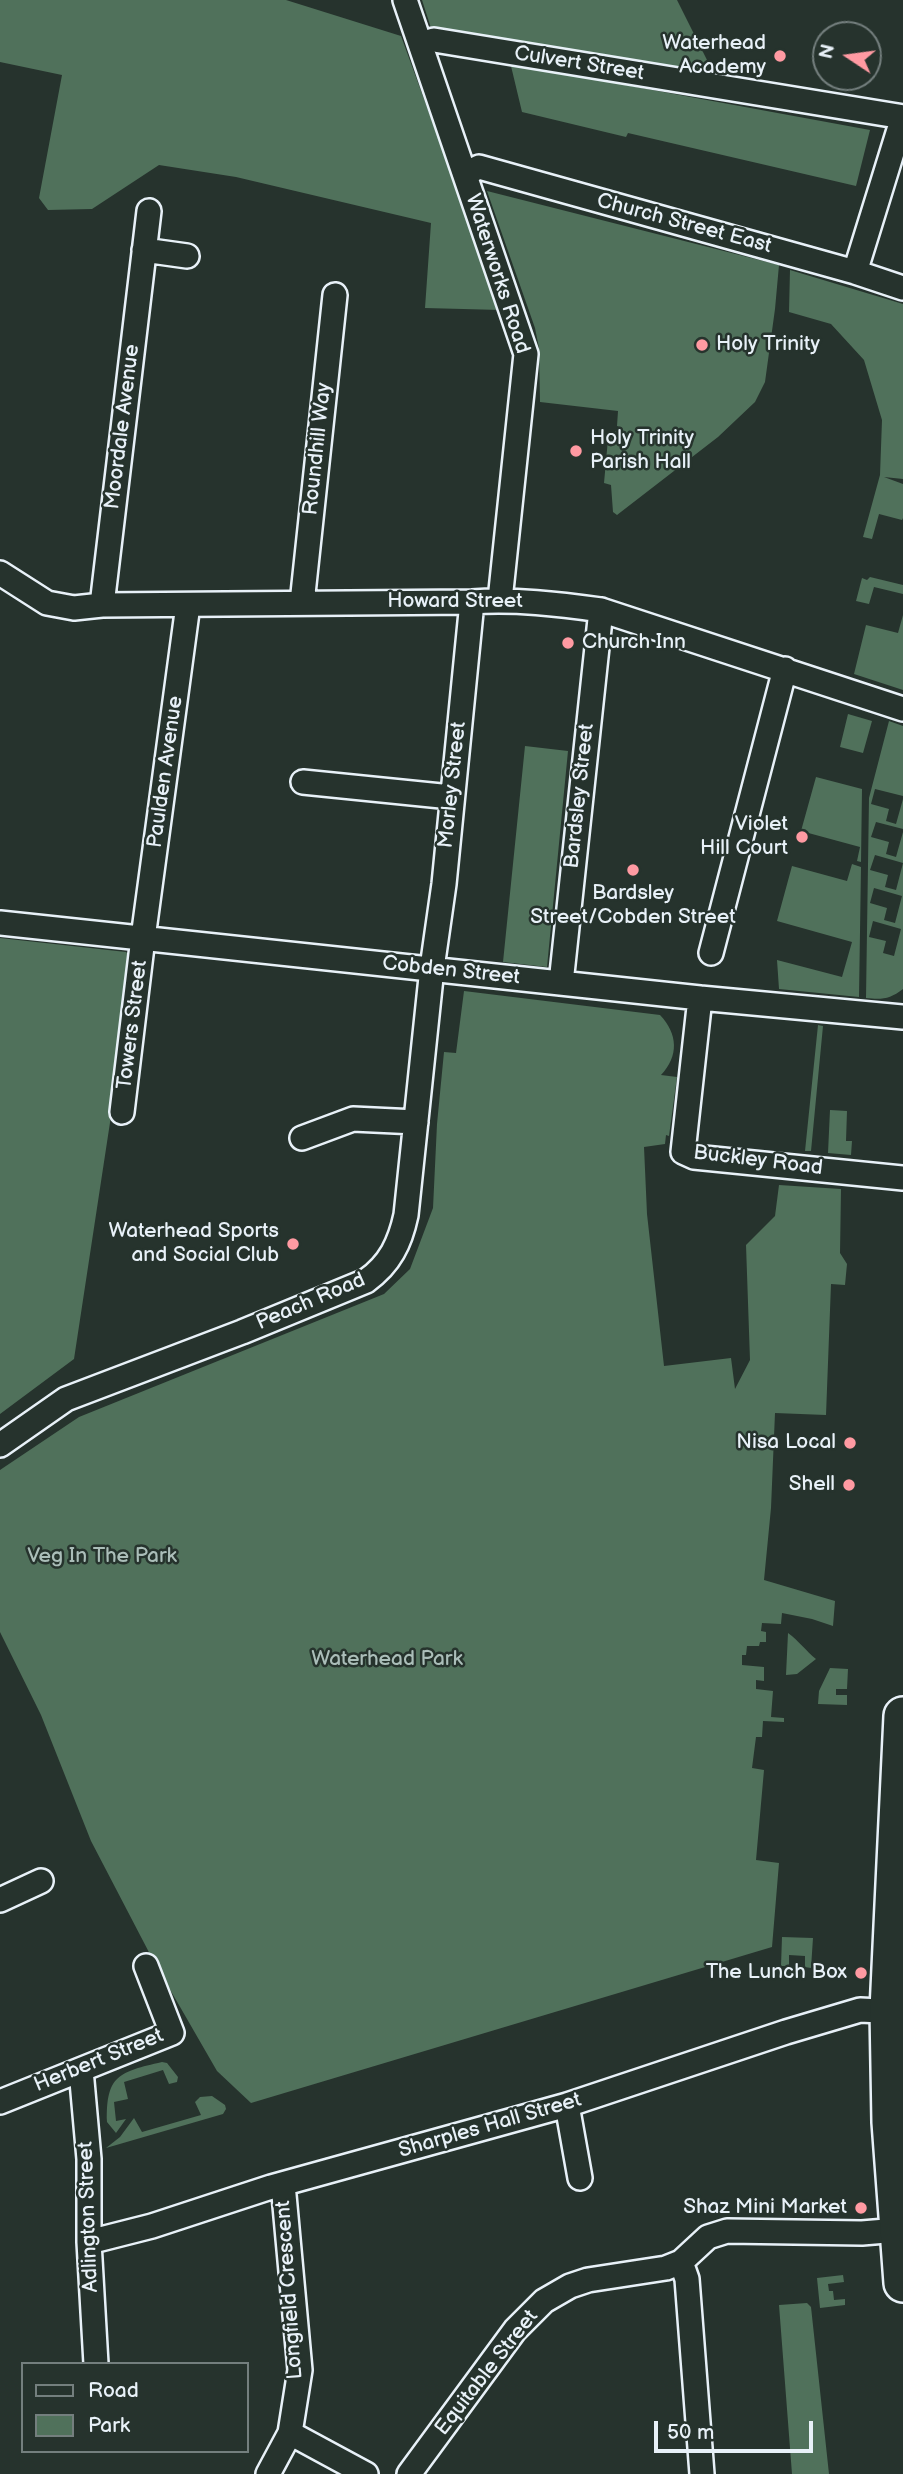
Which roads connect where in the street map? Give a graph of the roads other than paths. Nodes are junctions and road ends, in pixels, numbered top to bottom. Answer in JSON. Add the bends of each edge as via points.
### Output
{"nodes":[{"id":1,"x":405,"y":0,"type":"edge"},
{"id":2,"x":421,"y":44,"type":"junction"},
{"id":3,"x":903,"y":117,"type":"edge"},
{"id":4,"x":465,"y":174,"type":"junction"},
{"id":5,"x":149,"y":211,"type":"dead end"},
{"id":6,"x":144,"y":250,"type":"junction"},
{"id":7,"x":187,"y":256,"type":"dead end"},
{"id":8,"x":855,"y":272,"type":"junction"},
{"id":9,"x":903,"y":288,"type":"edge"},
{"id":10,"x":335,"y":295,"type":"dead end"},
{"id":11,"x":0,"y":573,"type":"edge"},
{"id":12,"x":500,"y":600,"type":"junction"},
{"id":13,"x":472,"y":602,"type":"junction"},
{"id":14,"x":302,"y":603,"type":"junction"},
{"id":15,"x":102,"y":605,"type":"junction"},
{"id":16,"x":188,"y":605,"type":"junction"},
{"id":17,"x":601,"y":610,"type":"junction"},
{"id":18,"x":785,"y":669,"type":"junction"},
{"id":19,"x":903,"y":709,"type":"edge"},
{"id":20,"x":303,"y":782,"type":"dead end"},
{"id":21,"x":451,"y":797,"type":"junction"},
{"id":22,"x":0,"y":923,"type":"edge"},
{"id":23,"x":143,"y":938,"type":"junction"},
{"id":24,"x":711,"y":953,"type":"dead end"},
{"id":25,"x":432,"y":968,"type":"junction"},
{"id":26,"x":561,"y":982,"type":"junction"},
{"id":27,"x":700,"y":998,"type":"junction"},
{"id":28,"x":903,"y":1017,"type":"edge"},
{"id":29,"x":122,"y":1112,"type":"dead end"},
{"id":30,"x":416,"y":1122,"type":"junction"},
{"id":31,"x":302,"y":1138,"type":"dead end"},
{"id":32,"x":903,"y":1178,"type":"edge"},
{"id":33,"x":0,"y":1445,"type":"edge"},
{"id":34,"x":903,"y":1716,"type":"edge"},
{"id":35,"x":41,"y":1881,"type":"dead end"},
{"id":36,"x":0,"y":1900,"type":"edge"},
{"id":37,"x":146,"y":1966,"type":"dead end"},
{"id":38,"x":896,"y":2011,"type":"edge"},
{"id":39,"x":81,"y":2070,"type":"junction"},
{"id":40,"x":0,"y":2102,"type":"edge"},
{"id":41,"x":567,"y":2105,"type":"junction"},
{"id":42,"x":580,"y":2178,"type":"dead end"},
{"id":43,"x":283,"y":2184,"type":"junction"},
{"id":44,"x":898,"y":2230,"type":"junction"},
{"id":45,"x":89,"y":2242,"type":"junction"},
{"id":46,"x":681,"y":2262,"type":"junction"},
{"id":47,"x":903,"y":2283,"type":"edge"},
{"id":48,"x":96,"y":2362,"type":"edge"},
{"id":49,"x":290,"y":2433,"type":"junction"},
{"id":50,"x":268,"y":2474,"type":"edge"},
{"id":51,"x":366,"y":2474,"type":"edge"},
{"id":52,"x":410,"y":2474,"type":"edge"},
{"id":53,"x":702,"y":2474,"type":"edge"}],
"edges":[{"from":1,"to":2,"type":"street","name":"Waterworks Road"},
{"from":2,"to":3,"type":"street","name":"Culvert Street","via":[[434,40]]},
{"from":2,"to":4,"type":"street","name":"Waterworks Road"},
{"from":3,"to":8,"type":"street"},
{"from":4,"to":8,"type":"street","name":"Church Street East","via":[[479,167]]},
{"from":4,"to":12,"type":"street","name":"Waterworks Road","via":[[526,354]]},
{"from":5,"to":6,"type":"street","name":"Moordale Avenue"},
{"from":6,"to":7,"type":"street"},
{"from":6,"to":15,"type":"street","name":"Moordale Avenue"},
{"from":8,"to":9,"type":"street","name":"Church Street East"},
{"from":10,"to":14,"type":"street","name":"Roundhill Way"},
{"from":11,"to":15,"type":"street","name":"Howard Street","via":[[47,603],[74,608]]},
{"from":12,"to":13,"type":"street","name":"Howard Street"},
{"from":12,"to":17,"type":"street","name":"Howard Street"},
{"from":13,"to":14,"type":"street","name":"Howard Street"},
{"from":13,"to":21,"type":"street","name":"Morley Street"},
{"from":14,"to":16,"type":"street","name":"Howard Street"},
{"from":15,"to":16,"type":"street","name":"Howard Street"},
{"from":16,"to":23,"type":"street","name":"Paulden Avenue"},
{"from":17,"to":18,"type":"street","name":"Howard Street"},
{"from":17,"to":26,"type":"street","name":"Bardsley Street"},
{"from":18,"to":19,"type":"street","name":"Howard Street"},
{"from":18,"to":24,"type":"street"},
{"from":20,"to":21,"type":"street"},
{"from":21,"to":25,"type":"street","name":"Morley Street"},
{"from":22,"to":23,"type":"street","name":"Cobden Street"},
{"from":23,"to":25,"type":"street","name":"Cobden Street"},
{"from":23,"to":29,"type":"street","name":"Towers Street"},
{"from":25,"to":26,"type":"street","name":"Cobden Street"},
{"from":25,"to":30,"type":"street","name":"Peach Road"},
{"from":26,"to":27,"type":"street","name":"Cobden Street"},
{"from":27,"to":28,"type":"street","name":"Cobden Street"},
{"from":27,"to":32,"type":"street","name":"Buckley Road","via":[[683,1152],[694,1157]]},
{"from":30,"to":31,"type":"street","via":[[353,1119]]},
{"from":30,"to":33,"type":"street","name":"Peach Road","via":[[403,1227],[396,1248],[375,1275],[66,1399]]},
{"from":34,"to":38,"type":"main road"},
{"from":35,"to":36,"type":"street"},
{"from":37,"to":39,"type":"street","name":"Herbert Street","via":[[172,2033]]},
{"from":38,"to":41,"type":"street","name":"Sharples Hall Street","via":[[860,2010]]},
{"from":38,"to":44,"type":"main road","via":[[891,2122]]},
{"from":39,"to":40,"type":"street","name":"Herbert Street"},
{"from":39,"to":45,"type":"street","name":"Adlington Street","via":[[89,2159]]},
{"from":41,"to":42,"type":"street"},
{"from":41,"to":43,"type":"street","name":"Sharples Hall Street"},
{"from":43,"to":45,"type":"street","name":"Sharples Hall Street"},
{"from":43,"to":49,"type":"street","name":"Longfield Crescent","via":[[300,2370]]},
{"from":44,"to":46,"type":"street","name":"Equitable Street","via":[[862,2234],[727,2231],[708,2237]]},
{"from":44,"to":47,"type":"main road"},
{"from":45,"to":48,"type":"street","name":"Adlington Street"},
{"from":46,"to":52,"type":"street","name":"Equitable Street","via":[[588,2280],[544,2301],[515,2330]]},
{"from":46,"to":53,"type":"street","via":[[687,2279]]},
{"from":49,"to":50,"type":"street","name":"Longfield Crescent"},
{"from":49,"to":51,"type":"street"}]}
